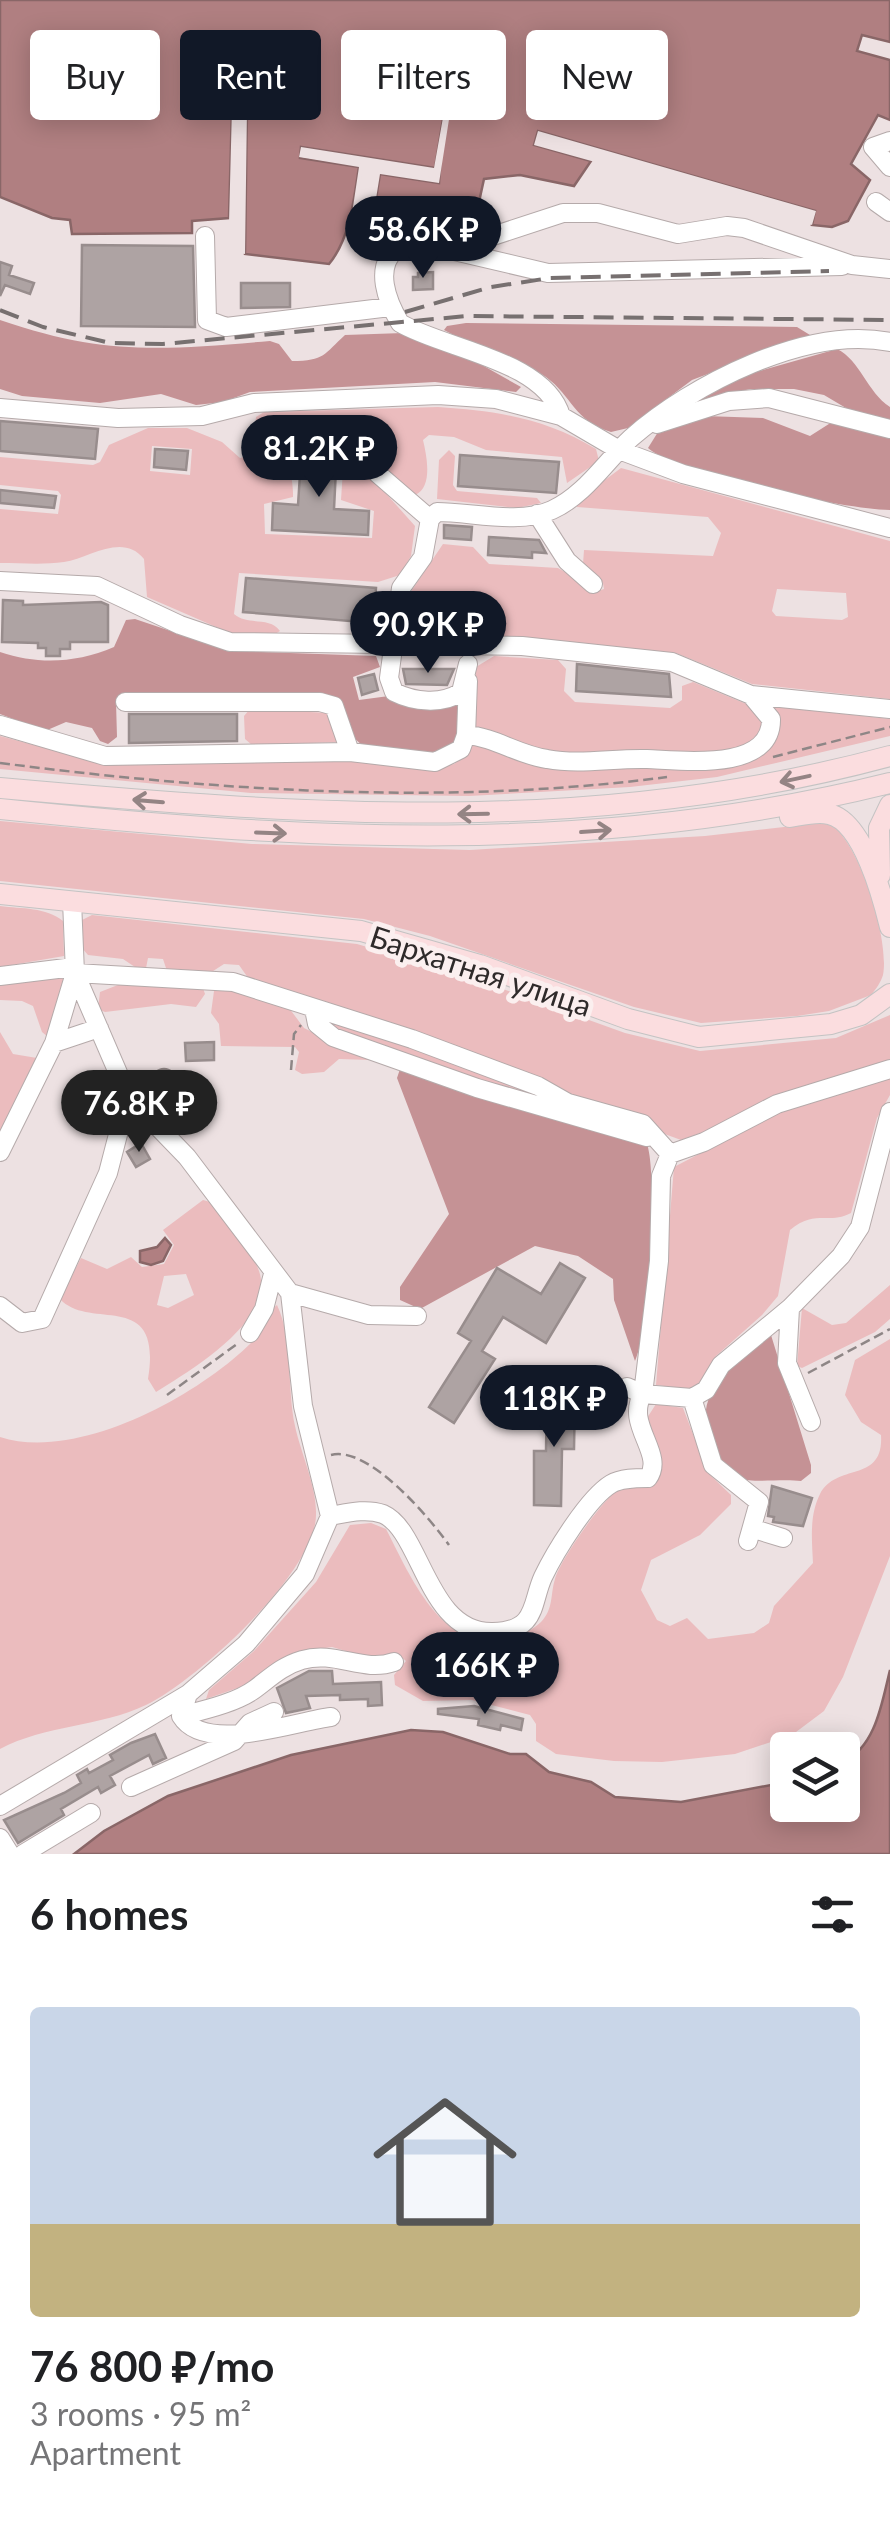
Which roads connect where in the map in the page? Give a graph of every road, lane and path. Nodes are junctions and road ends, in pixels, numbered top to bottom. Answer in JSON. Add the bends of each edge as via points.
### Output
{"nodes":[{"id":1,"x":890,"y":141,"type":"edge"},
{"id":2,"x":890,"y":167,"type":"edge"},
{"id":3,"x":205,"y":236,"type":"dead end"},
{"id":4,"x":450,"y":250,"type":"junction"},
{"id":5,"x":852,"y":265,"type":"junction"},
{"id":6,"x":890,"y":269,"type":"edge"},
{"id":7,"x":390,"y":308,"type":"junction"},
{"id":8,"x":890,"y":342,"type":"edge"},
{"id":9,"x":0,"y":408,"type":"edge"},
{"id":10,"x":561,"y":416,"type":"junction"},
{"id":11,"x":642,"y":428,"type":"junction"},
{"id":12,"x":290,"y":430,"type":"dead end"},
{"id":13,"x":890,"y":430,"type":"edge"},
{"id":14,"x":619,"y":450,"type":"junction"},
{"id":15,"x":537,"y":514,"type":"junction"},
{"id":16,"x":430,"y":519,"type":"junction"},
{"id":17,"x":890,"y":528,"type":"edge"},
{"id":18,"x":0,"y":581,"type":"edge"},
{"id":19,"x":593,"y":584,"type":"dead end"},
{"id":20,"x":391,"y":645,"type":"junction"},
{"id":21,"x":468,"y":656,"type":"junction"},
{"id":22,"x":751,"y":695,"type":"junction"},
{"id":23,"x":125,"y":702,"type":"dead end"},
{"id":24,"x":890,"y":709,"type":"edge"},
{"id":25,"x":0,"y":725,"type":"edge"},
{"id":26,"x":890,"y":727,"type":"edge"},
{"id":27,"x":466,"y":735,"type":"junction"},
{"id":28,"x":350,"y":752,"type":"junction"},
{"id":29,"x":890,"y":756,"type":"edge"},
{"id":30,"x":766,"y":758,"type":"dead end"},
{"id":31,"x":0,"y":762,"type":"edge"},
{"id":32,"x":681,"y":775,"type":"dead end"},
{"id":33,"x":890,"y":783,"type":"edge"},
{"id":34,"x":0,"y":788,"type":"edge"},
{"id":35,"x":890,"y":805,"type":"edge"},
{"id":36,"x":0,"y":809,"type":"edge"},
{"id":37,"x":701,"y":820,"type":"junction"},
{"id":38,"x":0,"y":894,"type":"edge"},
{"id":39,"x":882,"y":897,"type":"junction"},
{"id":40,"x":72,"y":901,"type":"junction"},
{"id":41,"x":890,"y":928,"type":"edge"},
{"id":42,"x":74,"y":970,"type":"junction"},
{"id":43,"x":0,"y":976,"type":"edge"},
{"id":44,"x":890,"y":994,"type":"edge"},
{"id":45,"x":315,"y":1013,"type":"junction"},
{"id":46,"x":99,"y":1028,"type":"junction"},
{"id":47,"x":54,"y":1043,"type":"junction"},
{"id":48,"x":291,"y":1070,"type":"dead end"},
{"id":49,"x":890,"y":1070,"type":"edge"},
{"id":50,"x":128,"y":1096,"type":"junction"},
{"id":51,"x":890,"y":1112,"type":"edge"},
{"id":52,"x":0,"y":1152,"type":"edge"},
{"id":53,"x":670,"y":1154,"type":"junction"},
{"id":54,"x":274,"y":1274,"type":"junction"},
{"id":55,"x":290,"y":1293,"type":"junction"},
{"id":56,"x":0,"y":1306,"type":"edge"},
{"id":57,"x":790,"y":1308,"type":"junction"},
{"id":58,"x":417,"y":1316,"type":"dead end"},
{"id":59,"x":890,"y":1329,"type":"edge"},
{"id":60,"x":250,"y":1333,"type":"joint"},
{"id":61,"x":794,"y":1380,"type":"junction"},
{"id":62,"x":635,"y":1391,"type":"junction"},
{"id":63,"x":167,"y":1396,"type":"dead end"},
{"id":64,"x":692,"y":1398,"type":"junction"},
{"id":65,"x":811,"y":1422,"type":"dead end"},
{"id":66,"x":315,"y":1458,"type":"junction"},
{"id":67,"x":330,"y":1516,"type":"junction"},
{"id":68,"x":784,"y":1538,"type":"dead end"},
{"id":69,"x":449,"y":1545,"type":"dead end"},
{"id":70,"x":394,"y":1662,"type":"dead end"},
{"id":71,"x":188,"y":1694,"type":"junction"},
{"id":72,"x":274,"y":1712,"type":"dead end"},
{"id":73,"x":180,"y":1716,"type":"junction"},
{"id":74,"x":331,"y":1717,"type":"dead end"},
{"id":75,"x":242,"y":1734,"type":"junction"},
{"id":76,"x":131,"y":1787,"type":"dead end"},
{"id":77,"x":0,"y":1806,"type":"edge"},
{"id":78,"x":91,"y":1813,"type":"dead end"},
{"id":79,"x":0,"y":1838,"type":"edge"},
{"id":80,"x":10,"y":1854,"type":"edge"},
{"id":81,"x":23,"y":1854,"type":"edge"}],
"edges":[{"from":1,"to":2,"type":"street","via":[[874,147]]},
{"from":3,"to":7,"type":"street","via":[[207,320],[226,327]]},
{"from":4,"to":5,"type":"street","via":[[548,273]]},
{"from":4,"to":5,"type":"street","via":[[524,223],[598,213],[678,234],[744,228]]},
{"from":4,"to":7,"type":"street","via":[[396,249],[388,256]]},
{"from":5,"to":6,"type":"street"},
{"from":7,"to":10,"type":"street","via":[[409,328],[469,348],[540,384]]},
{"from":8,"to":11,"type":"street","via":[[833,341],[741,368],[700,385]]},
{"from":9,"to":10,"type":"street","via":[[118,418],[202,416],[254,402],[438,395],[496,399]]},
{"from":10,"to":14,"type":"street"},
{"from":11,"to":13,"type":"street","via":[[730,401],[770,398]]},
{"from":11,"to":14,"type":"street"},
{"from":12,"to":16,"type":"street","via":[[331,432],[358,445],[378,474]]},
{"from":14,"to":15,"type":"street","via":[[573,496]]},
{"from":14,"to":17,"type":"street","via":[[684,474]]},
{"from":15,"to":16,"type":"street","via":[[437,512]]},
{"from":15,"to":19,"type":"street","via":[[567,561]]},
{"from":16,"to":20,"type":"street","via":[[423,557],[401,588]]},
{"from":18,"to":20,"type":"street","via":[[97,586],[230,642]]},
{"from":20,"to":21,"type":"street"},
{"from":20,"to":21,"type":"street","via":[[389,678],[394,692],[406,698],[461,692]]},
{"from":21,"to":22,"type":"street","via":[[522,646],[672,662]]},
{"from":21,"to":27,"type":"street"},
{"from":22,"to":24,"type":"street"},
{"from":22,"to":27,"type":"street","via":[[771,719],[769,734],[753,749],[716,760],[575,763]]},
{"from":23,"to":28,"type":"street","via":[[320,702],[334,706]]},
{"from":25,"to":28,"type":"street","via":[[105,756]]},
{"from":26,"to":30,"type":"path"},
{"from":27,"to":28,"type":"street","via":[[460,749],[434,762]]},
{"from":29,"to":34,"type":"main road","one_way":true,"via":[[721,795],[469,814],[254,810]]},
{"from":31,"to":32,"type":"path","via":[[117,778],[307,789],[467,791]]},
{"from":33,"to":37,"type":"main road"},
{"from":35,"to":39,"type":"main road","via":[[878,844]]},
{"from":36,"to":37,"type":"main road","one_way":true,"via":[[252,832],[469,838]]},
{"from":37,"to":39,"type":"main road","via":[[719,827],[830,814],[859,841]]},
{"from":38,"to":40,"type":"main road","name":"Бархатная улица"},
{"from":39,"to":41,"type":"main road"},
{"from":40,"to":42,"type":"street"},
{"from":40,"to":44,"type":"main road","name":"Бархатная улица","via":[[360,931],[699,1037],[831,1024],[861,1015]]},
{"from":42,"to":43,"type":"street"},
{"from":42,"to":45,"type":"street","via":[[233,982]]},
{"from":42,"to":46,"type":"street"},
{"from":42,"to":47,"type":"street"},
{"from":45,"to":48,"type":"path","via":[[294,1034]]},
{"from":45,"to":53,"type":"street","via":[[428,1045],[568,1103],[643,1124]]},
{"from":46,"to":47,"type":"street"},
{"from":46,"to":50,"type":"street"},
{"from":47,"to":52,"type":"street"},
{"from":49,"to":53,"type":"street","via":[[778,1104]]},
{"from":50,"to":54,"type":"street","via":[[188,1157]]},
{"from":50,"to":56,"type":"street","via":[[108,1174],[42,1320],[22,1323]]},
{"from":51,"to":57,"type":"street","via":[[860,1227]]},
{"from":53,"to":62,"type":"street","via":[[661,1176],[659,1261]]},
{"from":54,"to":55,"type":"street"},
{"from":54,"to":60,"type":"street"},
{"from":55,"to":58,"type":"street","via":[[368,1316]]},
{"from":55,"to":66,"type":"street"},
{"from":57,"to":61,"type":"street","via":[[787,1363]]},
{"from":57,"to":64,"type":"street"},
{"from":59,"to":61,"type":"path"},
{"from":60,"to":63,"type":"path"},
{"from":61,"to":65,"type":"street"},
{"from":62,"to":64,"type":"street"},
{"from":62,"to":67,"type":"street","via":[[636,1419],[654,1470],[648,1478],[613,1482],[598,1496],[541,1580],[529,1618],[512,1627],[472,1628],[451,1614],[393,1520],[372,1511]]},
{"from":64,"to":68,"type":"street","via":[[713,1465],[759,1502],[751,1535]]},
{"from":66,"to":67,"type":"street"},
{"from":66,"to":69,"type":"path","via":[[340,1452],[372,1463]]},
{"from":67,"to":71,"type":"street","via":[[305,1574],[246,1644]]},
{"from":70,"to":73,"type":"street","via":[[376,1668],[333,1656],[304,1659],[254,1690]]},
{"from":71,"to":73,"type":"street"},
{"from":71,"to":77,"type":"street"},
{"from":72,"to":75,"type":"street"},
{"from":73,"to":75,"type":"street","via":[[200,1730]]},
{"from":74,"to":75,"type":"street"},
{"from":75,"to":76,"type":"street"},
{"from":78,"to":81,"type":"street"},
{"from":79,"to":80,"type":"street"}]}
